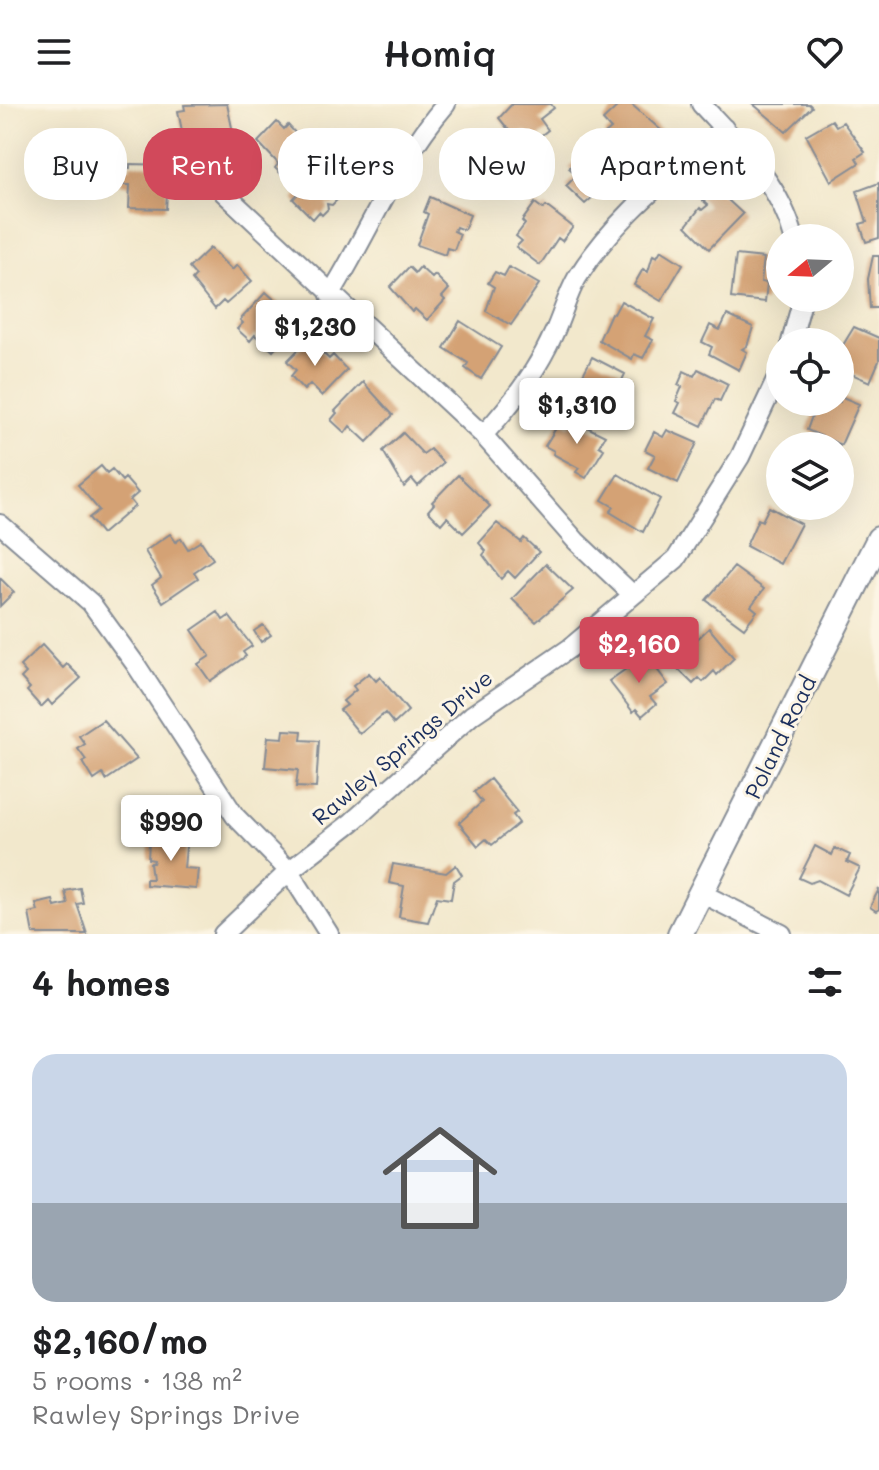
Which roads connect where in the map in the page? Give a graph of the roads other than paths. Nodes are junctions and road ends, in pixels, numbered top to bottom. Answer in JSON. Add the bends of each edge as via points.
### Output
{"nodes":[{"id":1,"x":446,"y":104,"type":"edge"},
{"id":2,"x":701,"y":104,"type":"edge"},
{"id":3,"x":724,"y":128,"type":"edge"},
{"id":4,"x":775,"y":194,"type":"edge"},
{"id":5,"x":231,"y":200,"type":"edge"},
{"id":6,"x":642,"y":200,"type":"edge"},
{"id":7,"x":791,"y":224,"type":"edge"},
{"id":8,"x":330,"y":295,"type":"junction"},
{"id":9,"x":766,"y":402,"type":"edge"},
{"id":10,"x":483,"y":435,"type":"junction"},
{"id":11,"x":0,"y":524,"type":"edge"},
{"id":12,"x":879,"y":539,"type":"edge"},
{"id":13,"x":633,"y":595,"type":"junction"},
{"id":14,"x":289,"y":871,"type":"junction"},
{"id":15,"x":703,"y":894,"type":"junction"},
{"id":16,"x":223,"y":934,"type":"edge"},
{"id":17,"x":329,"y":934,"type":"edge"},
{"id":18,"x":680,"y":934,"type":"edge"},
{"id":19,"x":782,"y":934,"type":"edge"}],
"edges":[{"from":1,"to":8,"type":"street","via":[[403,160]]},
{"from":2,"to":3,"type":"street"},
{"from":4,"to":7,"type":"street"},
{"from":5,"to":8,"type":"street"},
{"from":6,"to":10,"type":"street","via":[[577,279],[553,337],[517,399]]},
{"from":8,"to":10,"type":"street"},
{"from":9,"to":13,"type":"street","name":"Rawley Springs Drive","via":[[740,457],[676,559]]},
{"from":10,"to":13,"type":"street","via":[[576,541]]},
{"from":11,"to":14,"type":"street","via":[[91,603],[235,816]]},
{"from":12,"to":15,"type":"street","name":"Poland Road"},
{"from":13,"to":14,"type":"street","name":"Rawley Springs Drive","via":[[570,648],[472,715]]},
{"from":14,"to":16,"type":"street","name":"Rawley Springs Drive"},
{"from":14,"to":17,"type":"street"},
{"from":15,"to":18,"type":"street","name":"Poland Road"},
{"from":15,"to":19,"type":"street"}]}
